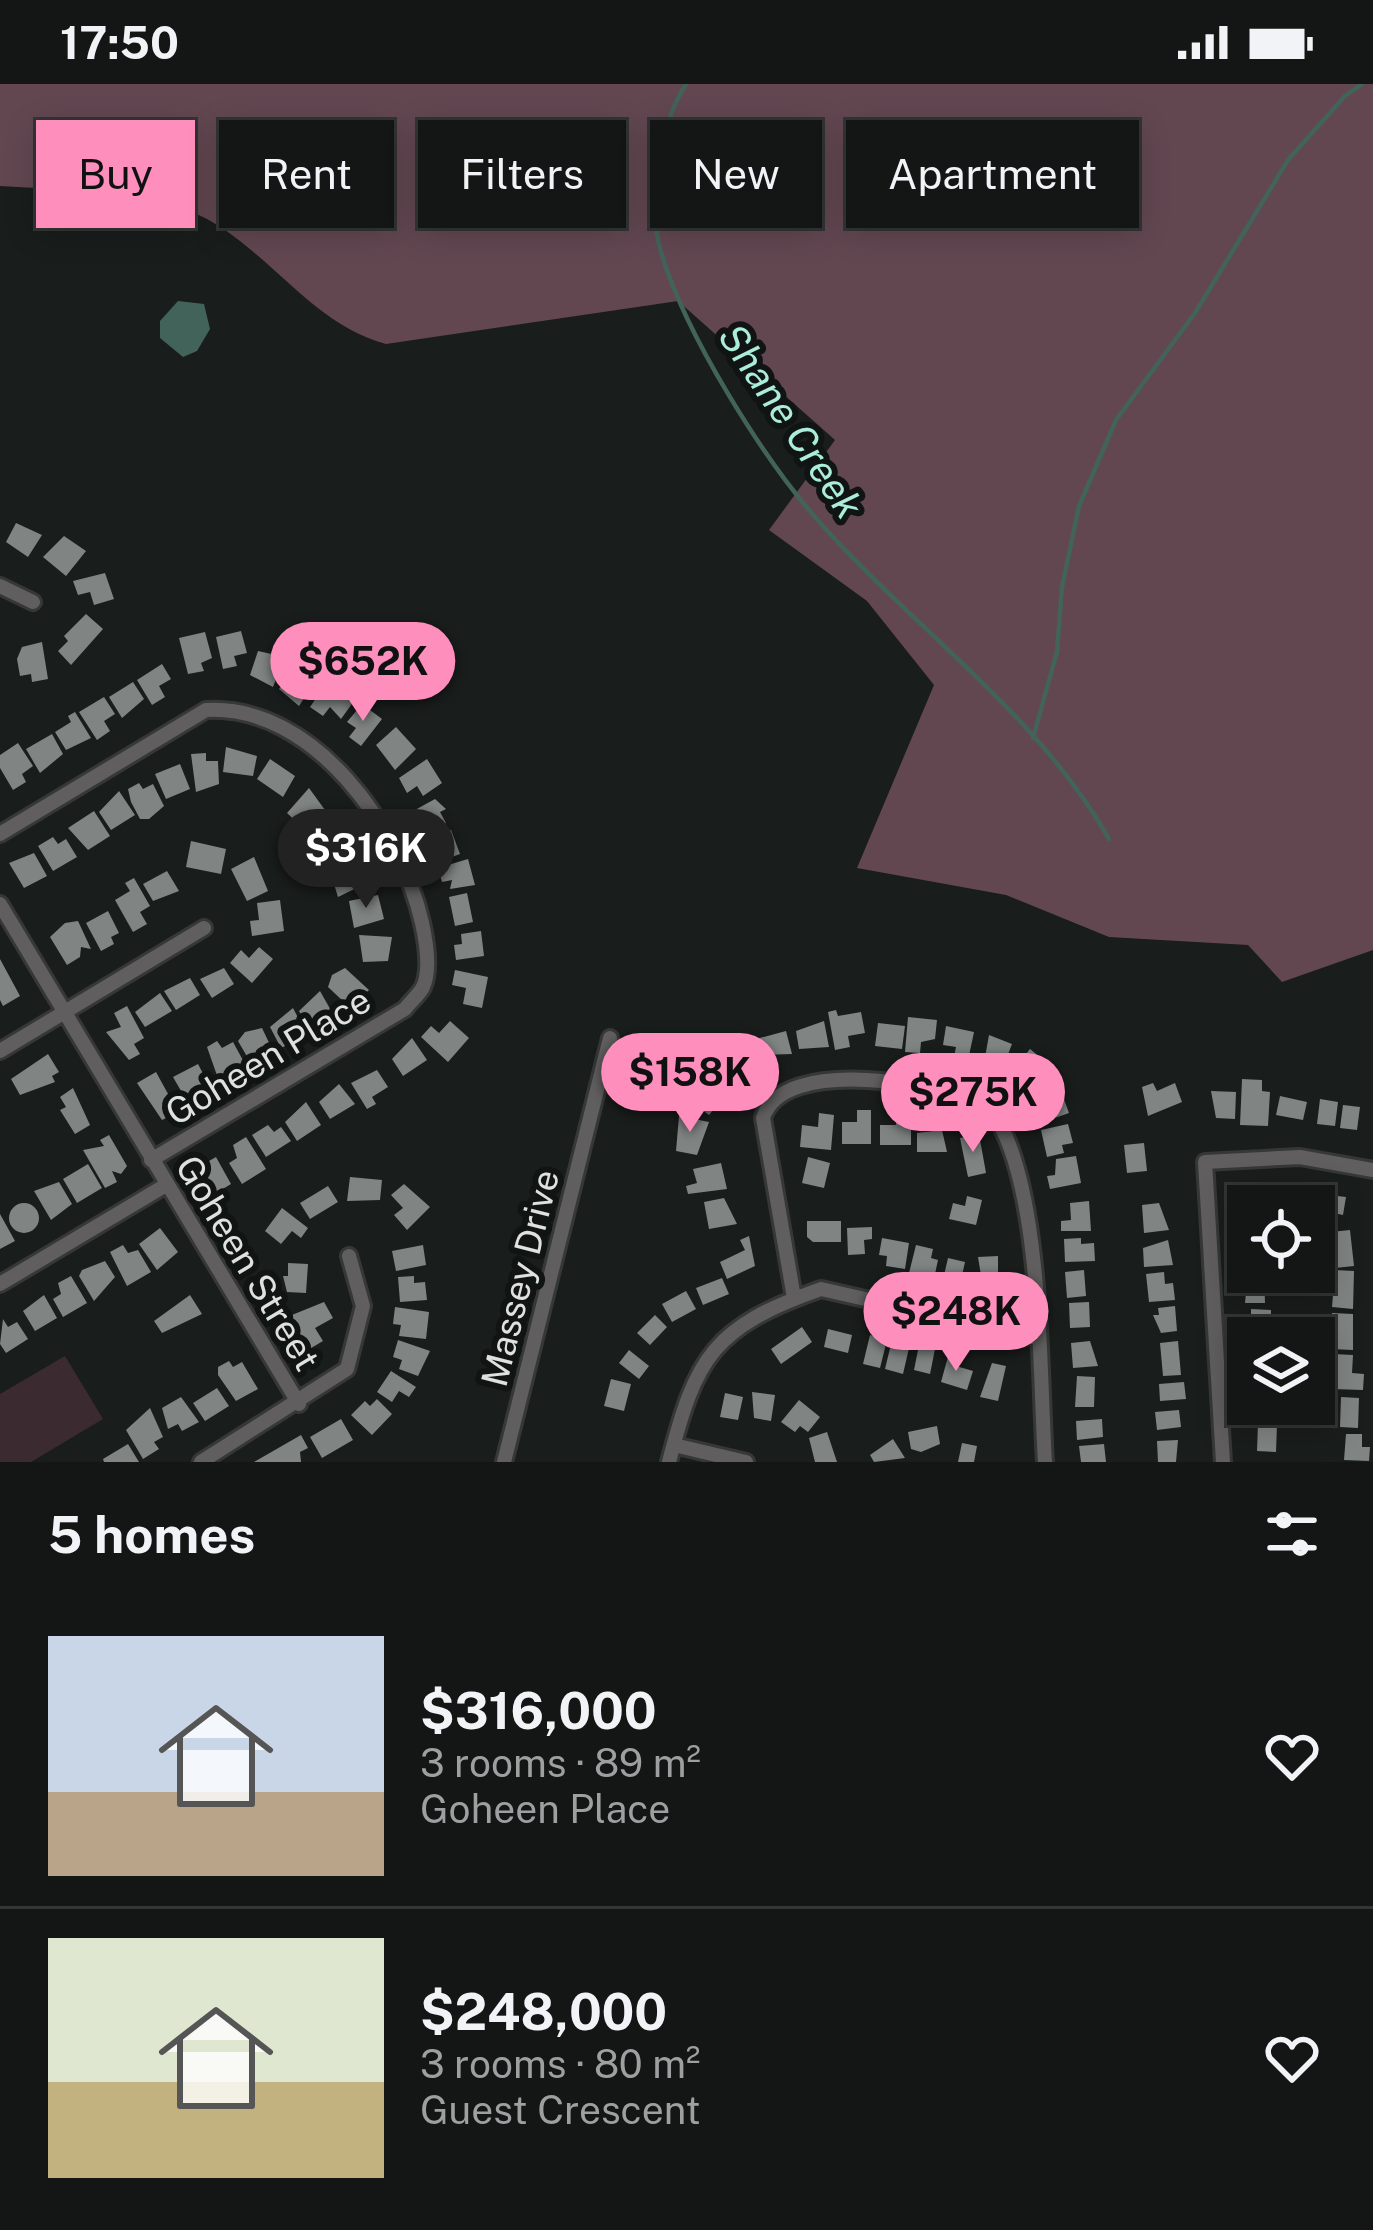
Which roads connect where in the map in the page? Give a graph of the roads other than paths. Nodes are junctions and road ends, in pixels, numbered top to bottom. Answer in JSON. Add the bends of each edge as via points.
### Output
{"nodes":[{"id":1,"x":0,"y":586,"type":"edge"},
{"id":2,"x":33,"y":602,"type":"dead end"},
{"id":3,"x":0,"y":834,"type":"edge"},
{"id":4,"x":0,"y":904,"type":"edge"},
{"id":5,"x":204,"y":928,"type":"dead end"},
{"id":6,"x":64,"y":1012,"type":"junction"},
{"id":7,"x":610,"y":1039,"type":"dead end"},
{"id":8,"x":0,"y":1051,"type":"edge"},
{"id":9,"x":151,"y":1160,"type":"junction"},
{"id":10,"x":1373,"y":1170,"type":"edge"},
{"id":11,"x":166,"y":1185,"type":"junction"},
{"id":12,"x":349,"y":1256,"type":"dead end"},
{"id":13,"x":0,"y":1284,"type":"edge"},
{"id":14,"x":794,"y":1298,"type":"junction"},
{"id":15,"x":1037,"y":1339,"type":"junction"},
{"id":16,"x":299,"y":1404,"type":"junction"},
{"id":17,"x":674,"y":1445,"type":"junction"},
{"id":18,"x":201,"y":1462,"type":"edge"},
{"id":19,"x":504,"y":1462,"type":"edge"},
{"id":20,"x":669,"y":1462,"type":"edge"},
{"id":21,"x":746,"y":1462,"type":"edge"},
{"id":22,"x":1045,"y":1462,"type":"edge"},
{"id":23,"x":1223,"y":1462,"type":"edge"}],
"edges":[{"from":1,"to":2,"type":"street"},
{"from":3,"to":9,"type":"street","name":"Goheen Place","via":[[206,710],[234,709],[287,732],[346,776],[383,823],[414,889],[427,946],[424,986],[405,1009]]},
{"from":4,"to":6,"type":"street","name":"Goheen Street"},
{"from":5,"to":6,"type":"street"},
{"from":6,"to":8,"type":"street"},
{"from":6,"to":9,"type":"street","name":"Goheen Street"},
{"from":7,"to":19,"type":"street","name":"Massey Drive"},
{"from":9,"to":11,"type":"street","name":"Goheen Street"},
{"from":10,"to":23,"type":"street","via":[[1300,1157],[1205,1162]]},
{"from":11,"to":13,"type":"street","name":"Goheen Place"},
{"from":11,"to":16,"type":"street","name":"Goheen Street"},
{"from":12,"to":16,"type":"street","via":[[363,1306],[347,1369]]},
{"from":14,"to":15,"type":"street","via":[[821,1289]]},
{"from":14,"to":15,"type":"street","via":[[763,1118],[767,1103],[780,1093],[862,1077],[902,1081],[975,1100],[1003,1125],[1028,1230]]},
{"from":14,"to":17,"type":"street","via":[[703,1360]]},
{"from":15,"to":22,"type":"street"},
{"from":16,"to":18,"type":"street"},
{"from":17,"to":20,"type":"street"},
{"from":17,"to":21,"type":"street"}]}
